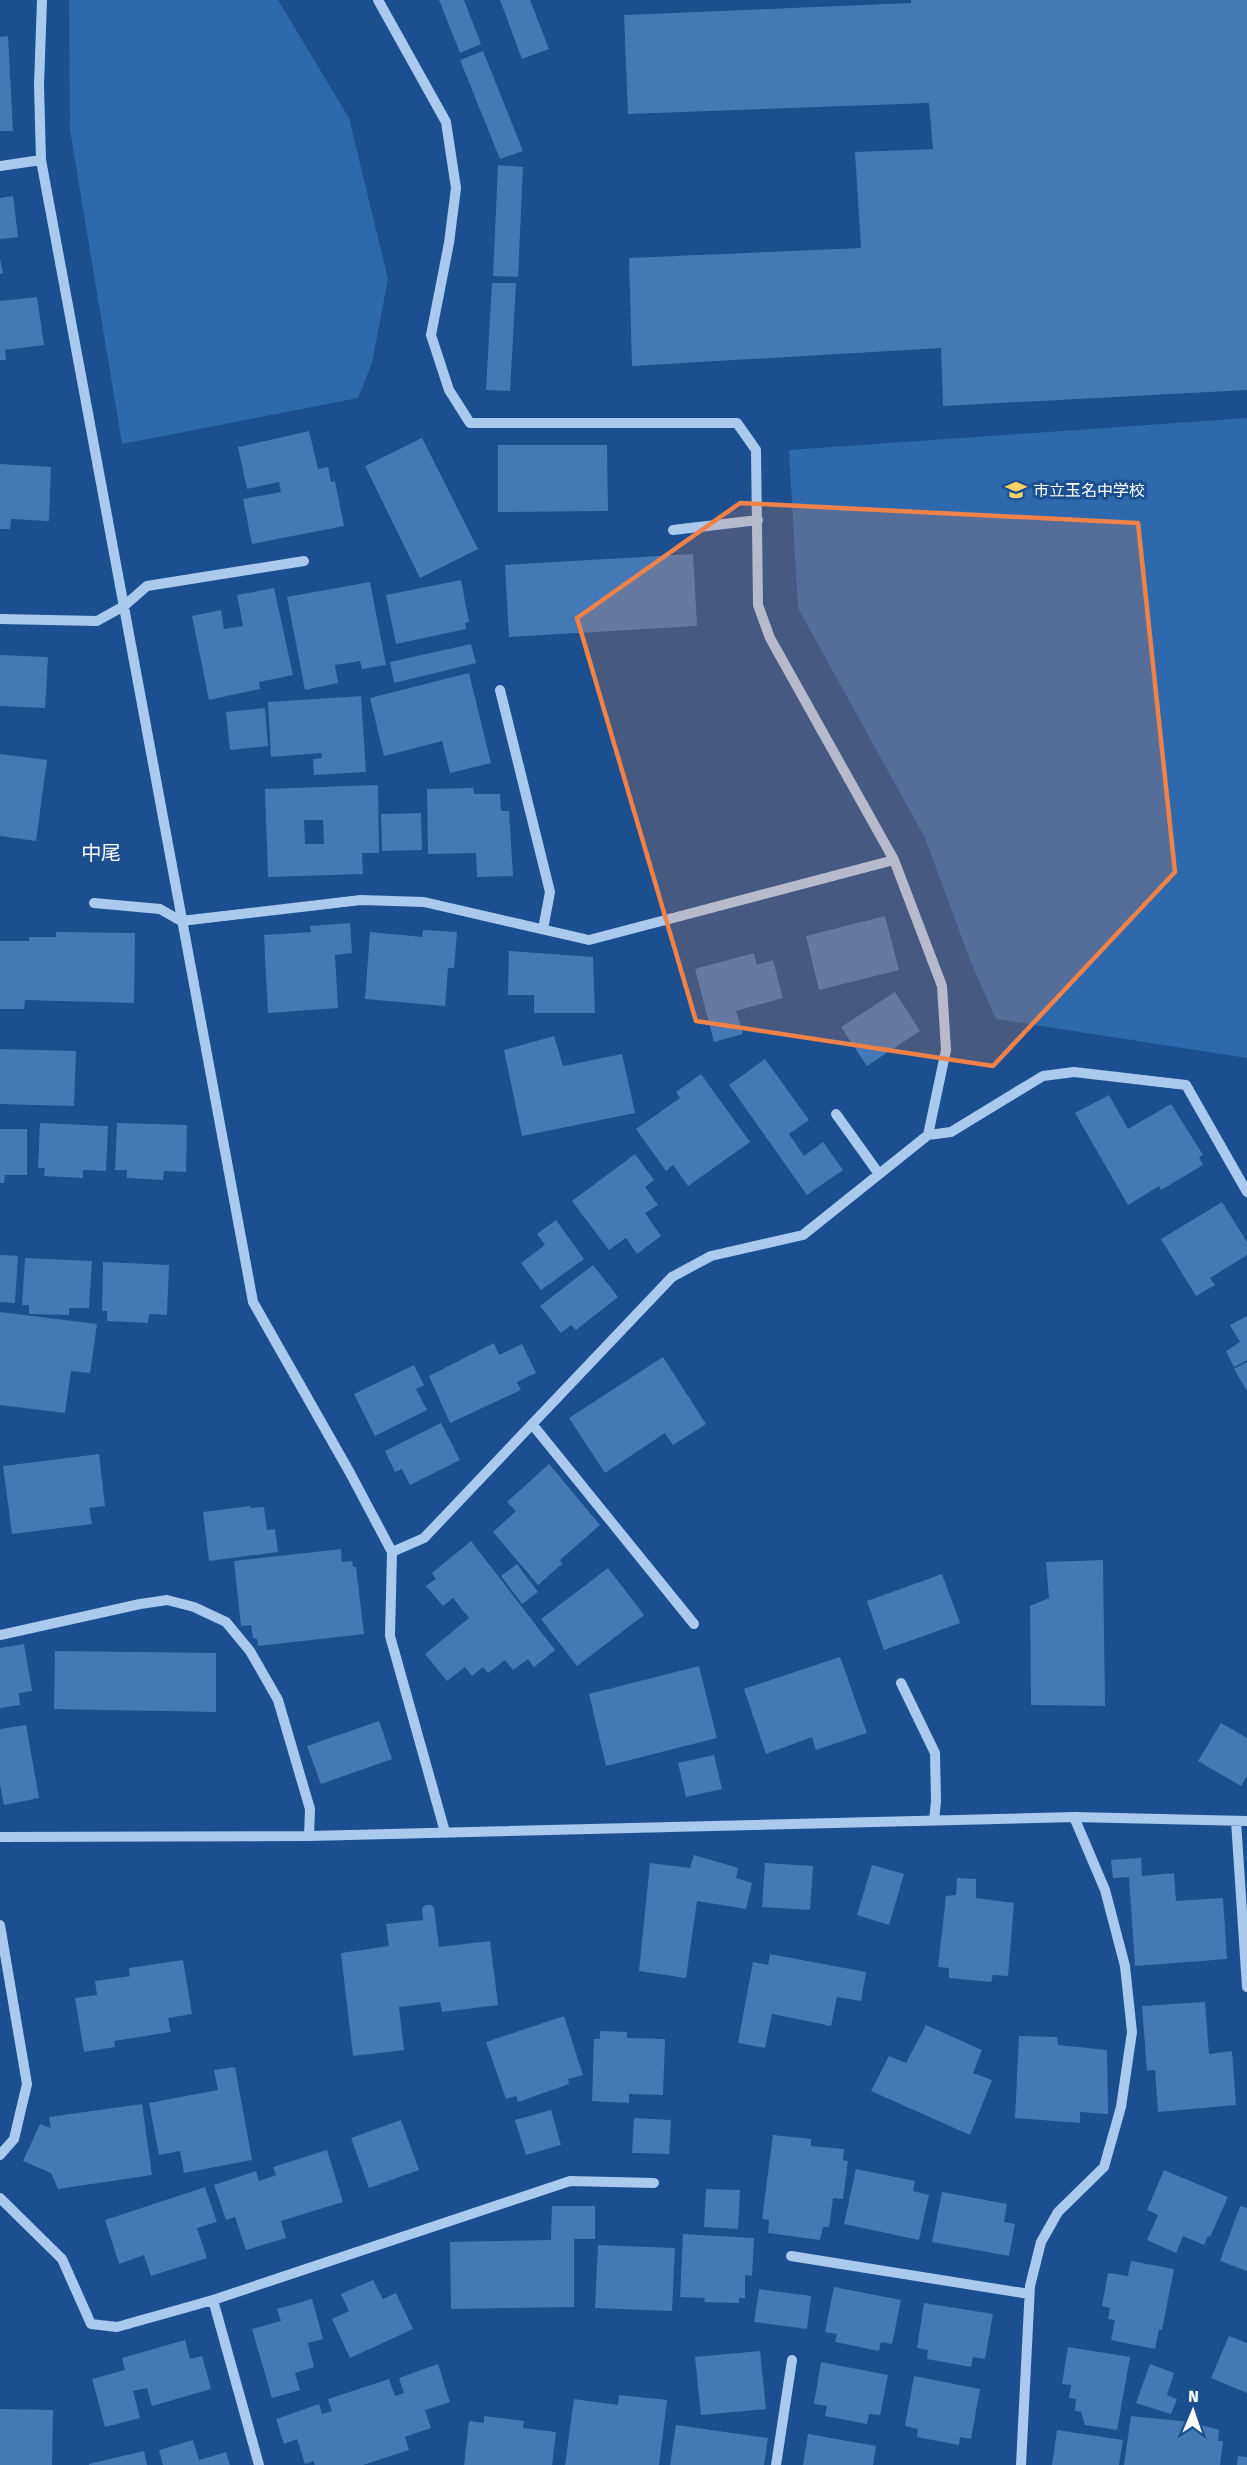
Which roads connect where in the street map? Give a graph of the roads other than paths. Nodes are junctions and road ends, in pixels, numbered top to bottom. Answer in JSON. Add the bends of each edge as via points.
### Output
{"nodes":[{"id":1,"x":42,"y":0,"type":"edge"},
{"id":2,"x":378,"y":0,"type":"edge"},
{"id":3,"x":41,"y":160,"type":"junction"},
{"id":4,"x":0,"y":166,"type":"edge"},
{"id":5,"x":758,"y":520,"type":"junction"},
{"id":6,"x":673,"y":530,"type":"dead end"},
{"id":7,"x":304,"y":561,"type":"dead end"},
{"id":8,"x":124,"y":606,"type":"junction"},
{"id":9,"x":0,"y":618,"type":"edge"},
{"id":10,"x":500,"y":690,"type":"dead end"},
{"id":11,"x":894,"y":861,"type":"junction"},
{"id":12,"x":94,"y":903,"type":"dead end"},
{"id":13,"x":182,"y":921,"type":"junction"},
{"id":14,"x":543,"y":929,"type":"junction"},
{"id":15,"x":836,"y":1114,"type":"dead end"},
{"id":16,"x":928,"y":1135,"type":"junction"},
{"id":17,"x":879,"y":1174,"type":"junction"},
{"id":18,"x":1247,"y":1192,"type":"edge"},
{"id":19,"x":532,"y":1424,"type":"junction"},
{"id":20,"x":392,"y":1552,"type":"junction"},
{"id":21,"x":694,"y":1624,"type":"dead end"},
{"id":22,"x":0,"y":1635,"type":"edge"},
{"id":23,"x":901,"y":1683,"type":"dead end"},
{"id":24,"x":1074,"y":1817,"type":"junction"},
{"id":25,"x":934,"y":1821,"type":"junction"},
{"id":26,"x":1242,"y":1821,"type":"edge"},
{"id":27,"x":445,"y":1832,"type":"junction"},
{"id":28,"x":309,"y":1836,"type":"junction"},
{"id":29,"x":0,"y":1837,"type":"edge"},
{"id":30,"x":0,"y":1925,"type":"edge"},
{"id":31,"x":1247,"y":1987,"type":"edge"},
{"id":32,"x":0,"y":2156,"type":"edge"},
{"id":33,"x":654,"y":2183,"type":"dead end"},
{"id":34,"x":0,"y":2198,"type":"edge"},
{"id":35,"x":791,"y":2256,"type":"dead end"},
{"id":36,"x":1029,"y":2294,"type":"junction"},
{"id":37,"x":213,"y":2300,"type":"junction"},
{"id":38,"x":792,"y":2360,"type":"dead end"},
{"id":39,"x":259,"y":2465,"type":"edge"},
{"id":40,"x":776,"y":2465,"type":"edge"},
{"id":41,"x":1021,"y":2465,"type":"edge"}],
"edges":[{"from":1,"to":3,"type":"street"},
{"from":2,"to":5,"type":"street","via":[[446,122],[456,188],[431,335],[448,390],[470,423],[737,423],[756,450]]},
{"from":3,"to":4,"type":"street"},
{"from":3,"to":8,"type":"street"},
{"from":5,"to":6,"type":"street"},
{"from":5,"to":11,"type":"street","via":[[759,605],[770,638]]},
{"from":7,"to":8,"type":"street","via":[[147,586]]},
{"from":8,"to":9,"type":"street","via":[[97,621]]},
{"from":8,"to":13,"type":"street"},
{"from":10,"to":14,"type":"street","via":[[550,892]]},
{"from":11,"to":14,"type":"street","via":[[589,940]]},
{"from":11,"to":16,"type":"street","via":[[942,986],[946,1050]]},
{"from":12,"to":13,"type":"street","via":[[160,909]]},
{"from":13,"to":14,"type":"street","via":[[361,900],[414,901]]},
{"from":13,"to":20,"type":"street","via":[[253,1302]]},
{"from":15,"to":17,"type":"street"},
{"from":16,"to":17,"type":"street"},
{"from":16,"to":18,"type":"street","via":[[951,1132],[1043,1076],[1074,1072],[1186,1085]]},
{"from":17,"to":19,"type":"street","via":[[803,1235],[711,1256],[672,1277]]},
{"from":19,"to":20,"type":"street","via":[[424,1538]]},
{"from":19,"to":21,"type":"street"},
{"from":20,"to":27,"type":"street","via":[[390,1636]]},
{"from":22,"to":28,"type":"street","via":[[167,1600],[226,1622],[250,1651],[278,1700],[310,1809]]},
{"from":23,"to":25,"type":"street","via":[[936,1753]]},
{"from":24,"to":25,"type":"street"},
{"from":24,"to":26,"type":"street"},
{"from":24,"to":36,"type":"street","via":[[1114,1922],[1125,1966],[1132,2032],[1120,2107],[1104,2167],[1059,2212],[1041,2242]]},
{"from":25,"to":27,"type":"street"},
{"from":26,"to":31,"type":"street"},
{"from":27,"to":28,"type":"street"},
{"from":28,"to":29,"type":"street"},
{"from":30,"to":32,"type":"street","via":[[27,2084],[14,2139]]},
{"from":33,"to":37,"type":"street","via":[[570,2181]]},
{"from":34,"to":37,"type":"street","via":[[62,2259],[91,2324],[117,2327]]},
{"from":35,"to":36,"type":"street"},
{"from":36,"to":41,"type":"street"},
{"from":37,"to":39,"type":"street"},
{"from":38,"to":40,"type":"street"}]}
